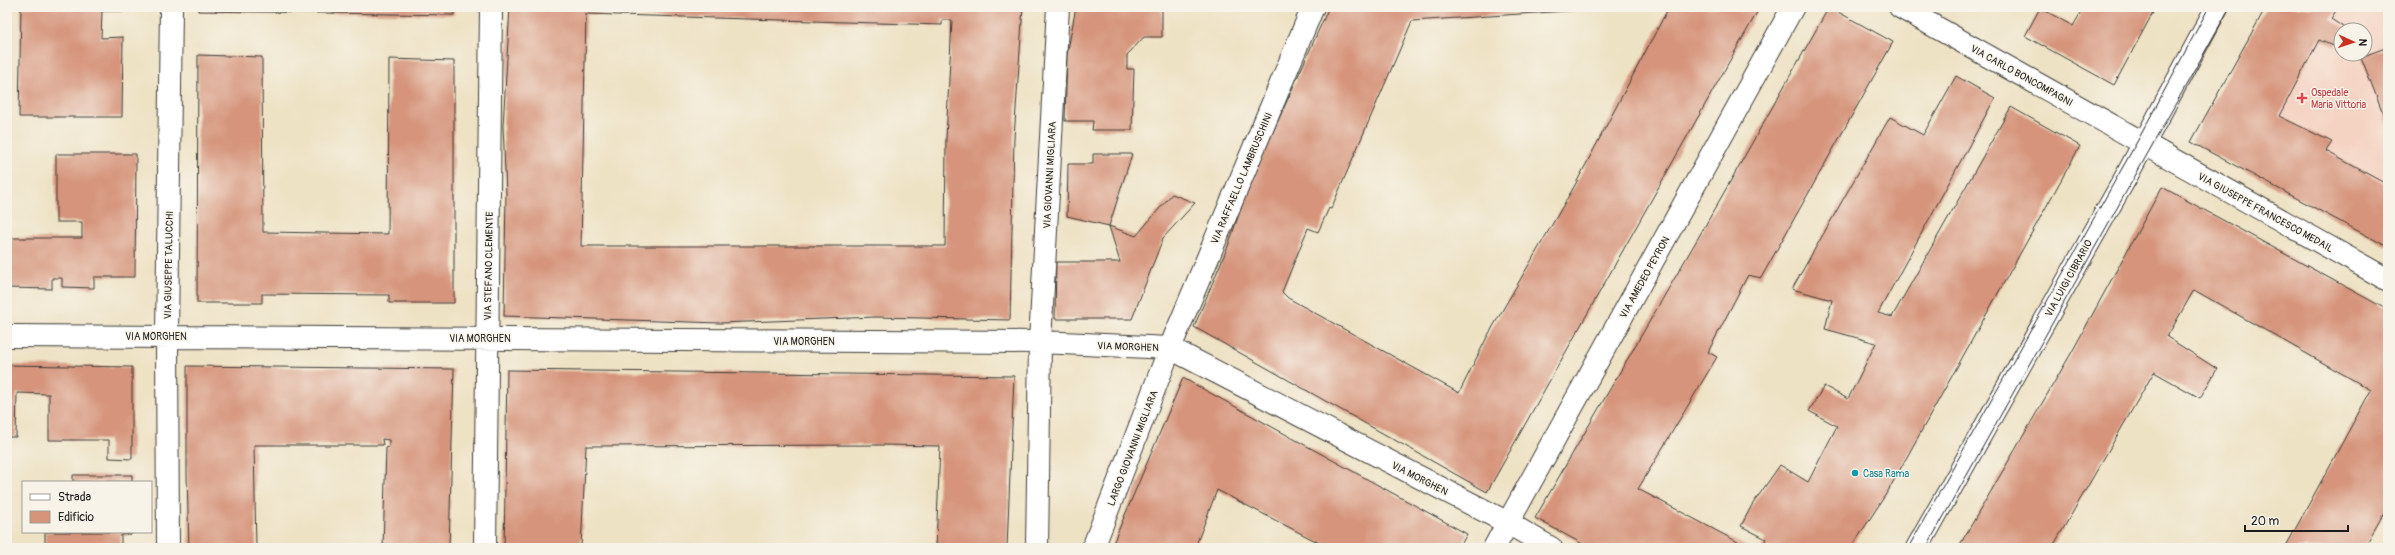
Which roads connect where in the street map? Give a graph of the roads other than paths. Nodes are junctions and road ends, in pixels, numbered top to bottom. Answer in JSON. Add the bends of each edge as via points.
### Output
{"nodes":[{"id":1,"x":171,"y":7,"type":"edge"},
{"id":2,"x":491,"y":7,"type":"edge"},
{"id":3,"x":1058,"y":7,"type":"edge"},
{"id":4,"x":1313,"y":7,"type":"edge"},
{"id":5,"x":1793,"y":7,"type":"edge"},
{"id":6,"x":1900,"y":7,"type":"edge"},
{"id":7,"x":2217,"y":7,"type":"edge"},
{"id":8,"x":2144,"y":143,"type":"junction"},
{"id":9,"x":2388,"y":280,"type":"edge"},
{"id":10,"x":7,"y":336,"type":"edge"},
{"id":11,"x":167,"y":336,"type":"junction"},
{"id":12,"x":488,"y":338,"type":"junction"},
{"id":13,"x":1040,"y":342,"type":"junction"},
{"id":14,"x":1170,"y":348,"type":"junction"},
{"id":15,"x":1508,"y":523,"type":"junction"},
{"id":16,"x":168,"y":548,"type":"edge"},
{"id":17,"x":485,"y":548,"type":"edge"},
{"id":18,"x":1038,"y":548,"type":"edge"},
{"id":19,"x":1093,"y":548,"type":"edge"},
{"id":20,"x":1494,"y":548,"type":"edge"},
{"id":21,"x":1551,"y":548,"type":"edge"},
{"id":22,"x":1916,"y":548,"type":"edge"}],
"edges":[{"from":1,"to":11,"type":"street","name":"VIA GIUSEPPE TALUCCHI"},
{"from":2,"to":12,"type":"street","name":"VIA STEFANO CLEMENTE"},
{"from":3,"to":13,"type":"street","name":"VIA GIOVANNI MIGLIARA"},
{"from":4,"to":14,"type":"street","name":"VIA RAFFAELLO LAMBRUSCHINI"},
{"from":5,"to":15,"type":"street","name":"VIA AMEDEO PEYRON"},
{"from":6,"to":8,"type":"street","name":"VIA CARLO BONCOMPAGNI"},
{"from":7,"to":8,"type":"street","name":"VIA LUIGI CIBRARIO"},
{"from":8,"to":9,"type":"street","name":"VIA GIUSEPPE FRANCESCO MEDAIL"},
{"from":8,"to":22,"type":"street","name":"VIA LUIGI CIBRARIO"},
{"from":10,"to":11,"type":"street","name":"VIA MORGHEN"},
{"from":11,"to":12,"type":"street","name":"VIA MORGHEN"},
{"from":11,"to":16,"type":"street","name":"VIA GIUSEPPE TALUCCHI"},
{"from":12,"to":13,"type":"street","name":"VIA MORGHEN"},
{"from":12,"to":17,"type":"street","name":"VIA STEFANO CLEMENTE"},
{"from":13,"to":14,"type":"street","name":"VIA MORGHEN"},
{"from":13,"to":18,"type":"street"},
{"from":14,"to":15,"type":"street","name":"VIA MORGHEN"},
{"from":14,"to":19,"type":"street","name":"LARGO GIOVANNI MIGLIARA"},
{"from":15,"to":20,"type":"street","name":"VIA AMEDEO PEYRON"},
{"from":15,"to":21,"type":"street","name":"VIA MORGHEN"}]}
